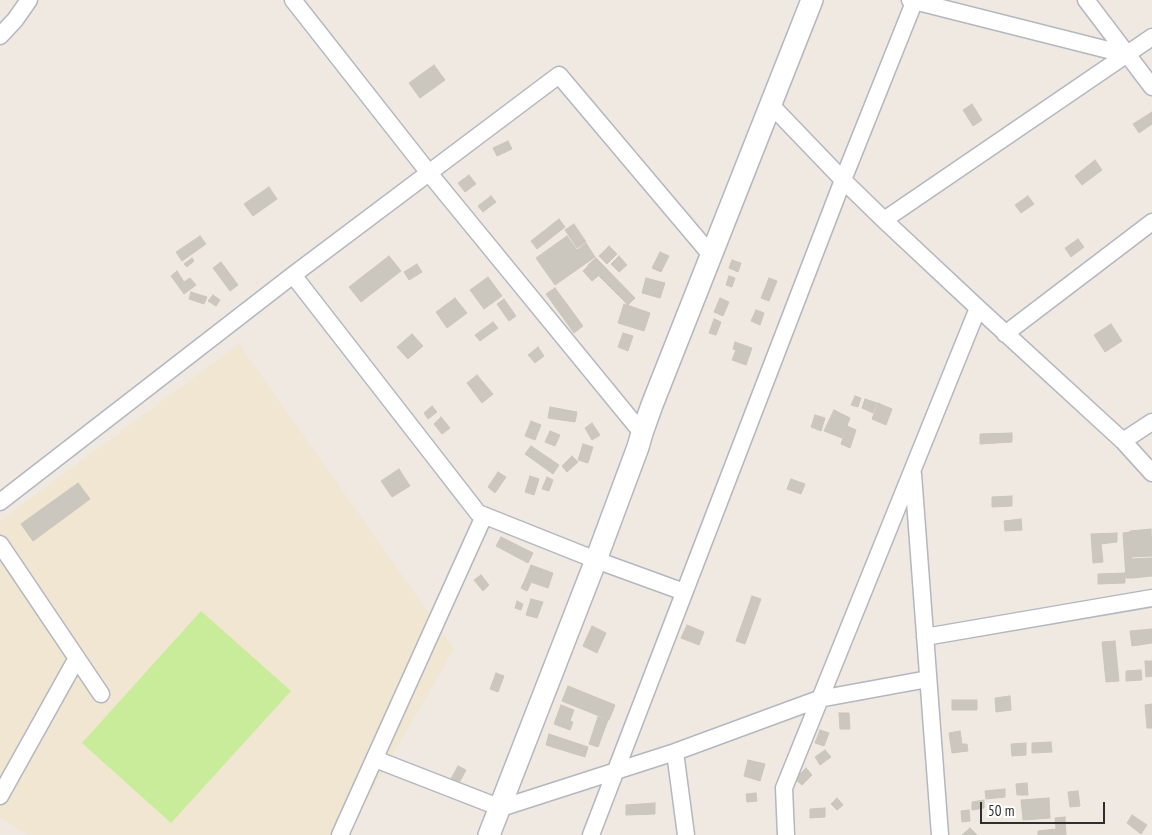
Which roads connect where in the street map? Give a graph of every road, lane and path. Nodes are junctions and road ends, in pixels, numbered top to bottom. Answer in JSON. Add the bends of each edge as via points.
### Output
{"nodes":[{"id":1,"x":29,"y":0,"type":"edge"},
{"id":2,"x":293,"y":0,"type":"edge"},
{"id":3,"x":812,"y":0,"type":"edge"},
{"id":4,"x":913,"y":0,"type":"edge"},
{"id":5,"x":1086,"y":0,"type":"edge"},
{"id":6,"x":0,"y":36,"type":"edge"},
{"id":7,"x":1152,"y":37,"type":"edge"},
{"id":8,"x":1128,"y":54,"type":"junction"},
{"id":9,"x":1152,"y":87,"type":"edge"},
{"id":10,"x":771,"y":104,"type":"junction"},
{"id":11,"x":429,"y":173,"type":"junction"},
{"id":12,"x":844,"y":180,"type":"junction"},
{"id":13,"x":884,"y":220,"type":"junction"},
{"id":14,"x":1152,"y":222,"type":"edge"},
{"id":15,"x":711,"y":255,"type":"junction"},
{"id":16,"x":293,"y":275,"type":"junction"},
{"id":17,"x":978,"y":308,"type":"junction"},
{"id":18,"x":1005,"y":334,"type":"junction"},
{"id":19,"x":1152,"y":422,"type":"edge"},
{"id":20,"x":642,"y":433,"type":"junction"},
{"id":21,"x":1123,"y":441,"type":"junction"},
{"id":22,"x":912,"y":469,"type":"junction"},
{"id":23,"x":1152,"y":473,"type":"edge"},
{"id":24,"x":0,"y":502,"type":"edge"},
{"id":25,"x":484,"y":516,"type":"junction"},
{"id":26,"x":0,"y":544,"type":"edge"},
{"id":27,"x":596,"y":560,"type":"junction"},
{"id":28,"x":684,"y":592,"type":"junction"},
{"id":29,"x":1152,"y":598,"type":"edge"},
{"id":30,"x":925,"y":637,"type":"junction"},
{"id":31,"x":77,"y":658,"type":"junction"},
{"id":32,"x":928,"y":679,"type":"junction"},
{"id":33,"x":101,"y":694,"type":"dead end"},
{"id":34,"x":819,"y":699,"type":"junction"},
{"id":35,"x":675,"y":752,"type":"junction"},
{"id":36,"x":374,"y":759,"type":"junction"},
{"id":37,"x":615,"y":772,"type":"junction"},
{"id":38,"x":0,"y":796,"type":"edge"},
{"id":39,"x":501,"y":808,"type":"junction"},
{"id":40,"x":340,"y":835,"type":"edge"},
{"id":41,"x":489,"y":835,"type":"edge"},
{"id":42,"x":591,"y":835,"type":"edge"},
{"id":43,"x":686,"y":835,"type":"edge"},
{"id":44,"x":786,"y":835,"type":"edge"},
{"id":45,"x":940,"y":835,"type":"edge"}],
"edges":[{"from":1,"to":6,"type":"street"},
{"from":2,"to":11,"type":"street"},
{"from":3,"to":10,"type":"street"},
{"from":4,"to":8,"type":"street"},
{"from":4,"to":12,"type":"street"},
{"from":5,"to":8,"type":"street"},
{"from":7,"to":8,"type":"street"},
{"from":8,"to":9,"type":"street"},
{"from":8,"to":13,"type":"street"},
{"from":10,"to":12,"type":"street"},
{"from":10,"to":15,"type":"street"},
{"from":11,"to":15,"type":"street","via":[[559,75]]},
{"from":11,"to":16,"type":"street"},
{"from":11,"to":20,"type":"street"},
{"from":12,"to":13,"type":"street"},
{"from":12,"to":28,"type":"street"},
{"from":13,"to":17,"type":"street"},
{"from":14,"to":18,"type":"street"},
{"from":15,"to":20,"type":"street"},
{"from":16,"to":24,"type":"street"},
{"from":16,"to":25,"type":"street","via":[[478,514]]},
{"from":17,"to":18,"type":"street"},
{"from":17,"to":22,"type":"street"},
{"from":18,"to":21,"type":"street"},
{"from":19,"to":21,"type":"street"},
{"from":20,"to":27,"type":"street"},
{"from":21,"to":23,"type":"street"},
{"from":22,"to":30,"type":"street"},
{"from":22,"to":34,"type":"street"},
{"from":25,"to":27,"type":"street"},
{"from":25,"to":36,"type":"street"},
{"from":26,"to":31,"type":"street"},
{"from":27,"to":28,"type":"street"},
{"from":27,"to":39,"type":"street"},
{"from":28,"to":37,"type":"street"},
{"from":29,"to":30,"type":"street"},
{"from":30,"to":32,"type":"street"},
{"from":31,"to":33,"type":"street"},
{"from":31,"to":38,"type":"street"},
{"from":32,"to":34,"type":"street"},
{"from":32,"to":45,"type":"street"},
{"from":34,"to":35,"type":"street"},
{"from":34,"to":44,"type":"street","via":[[784,788]]},
{"from":35,"to":37,"type":"street"},
{"from":35,"to":43,"type":"street"},
{"from":36,"to":39,"type":"street"},
{"from":36,"to":40,"type":"street"},
{"from":37,"to":39,"type":"street"},
{"from":37,"to":42,"type":"street"},
{"from":39,"to":41,"type":"street"}]}
